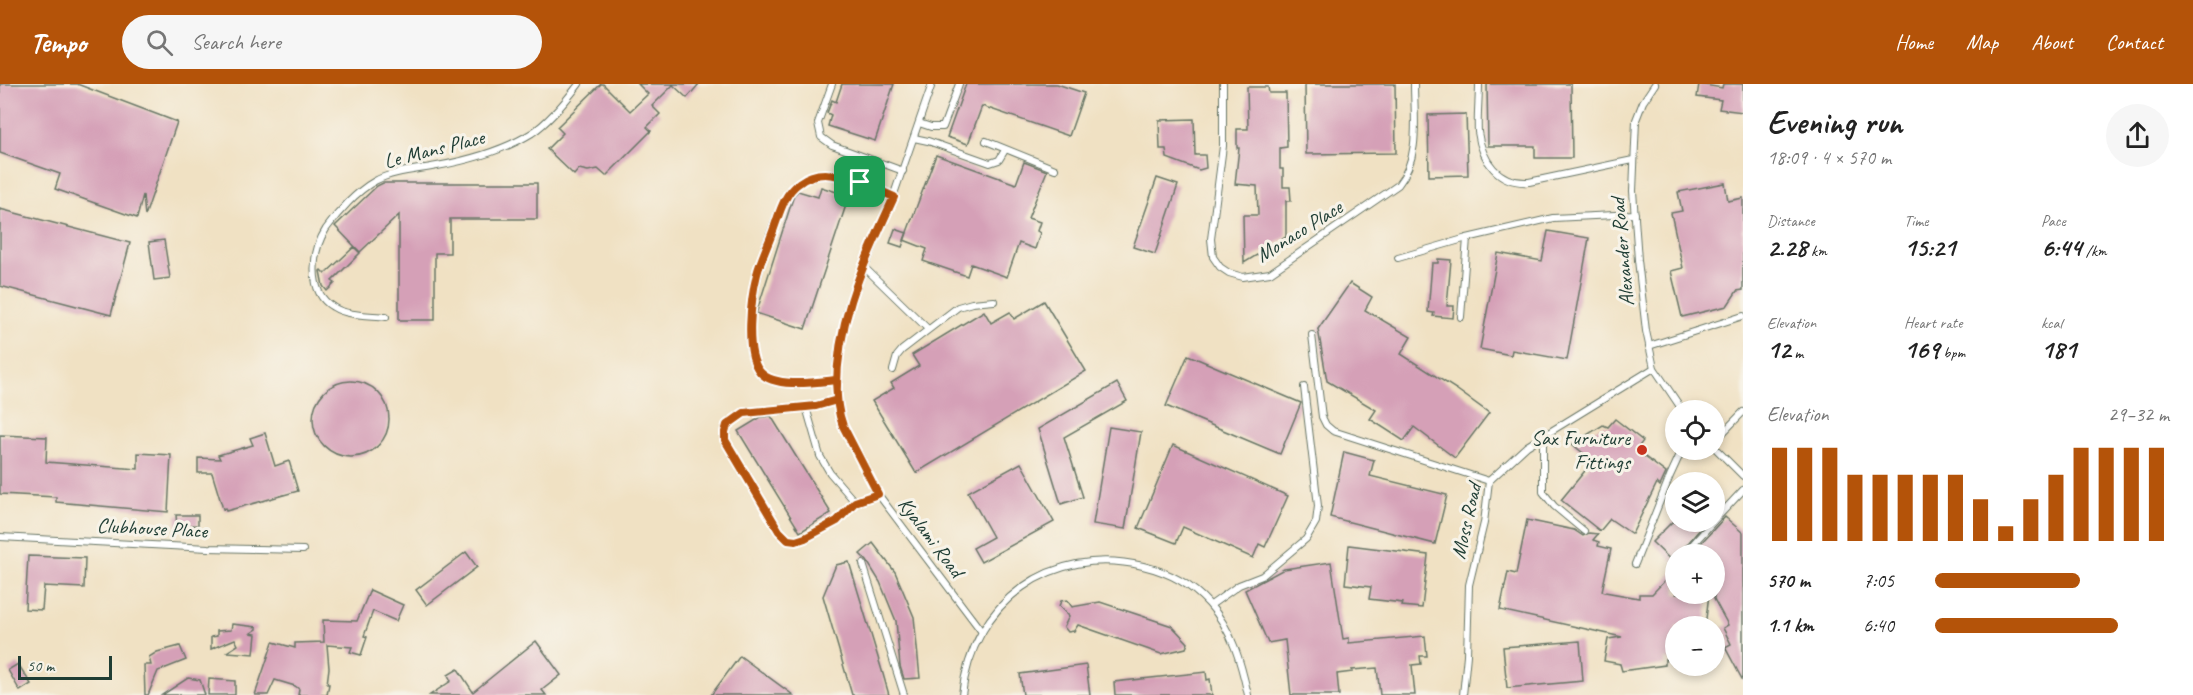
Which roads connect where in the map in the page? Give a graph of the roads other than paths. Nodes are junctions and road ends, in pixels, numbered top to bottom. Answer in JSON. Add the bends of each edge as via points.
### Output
{"nodes":[{"id":1,"x":579,"y":84,"type":"edge"},
{"id":2,"x":832,"y":84,"type":"edge"},
{"id":3,"x":932,"y":84,"type":"edge"},
{"id":4,"x":959,"y":84,"type":"edge"},
{"id":5,"x":1223,"y":84,"type":"edge"},
{"id":6,"x":1414,"y":84,"type":"edge"},
{"id":7,"x":1479,"y":84,"type":"edge"},
{"id":8,"x":1654,"y":84,"type":"edge"},
{"id":9,"x":919,"y":123,"type":"junction"},
{"id":10,"x":914,"y":138,"type":"junction"},
{"id":11,"x":986,"y":141,"type":"dead end"},
{"id":12,"x":1005,"y":150,"type":"junction"},
{"id":13,"x":1633,"y":160,"type":"junction"},
{"id":14,"x":1055,"y":169,"type":"dead end"},
{"id":15,"x":903,"y":171,"type":"junction"},
{"id":16,"x":894,"y":197,"type":"junction"},
{"id":17,"x":1635,"y":214,"type":"junction"},
{"id":18,"x":1467,"y":238,"type":"junction"},
{"id":19,"x":1398,"y":258,"type":"dead end"},
{"id":20,"x":863,"y":266,"type":"junction"},
{"id":21,"x":994,"y":301,"type":"dead end"},
{"id":22,"x":1743,"y":316,"type":"edge"},
{"id":23,"x":386,"y":317,"type":"dead end"},
{"id":24,"x":1461,"y":317,"type":"dead end"},
{"id":25,"x":928,"y":329,"type":"junction"},
{"id":26,"x":1312,"y":335,"type":"dead end"},
{"id":27,"x":1649,"y":346,"type":"junction"},
{"id":28,"x":1654,"y":368,"type":"junction"},
{"id":29,"x":894,"y":370,"type":"dead end"},
{"id":30,"x":836,"y":380,"type":"junction"},
{"id":31,"x":1305,"y":387,"type":"dead end"},
{"id":32,"x":837,"y":400,"type":"junction"},
{"id":33,"x":1676,"y":400,"type":"edge"},
{"id":34,"x":806,"y":407,"type":"junction"},
{"id":35,"x":1743,"y":412,"type":"edge"},
{"id":36,"x":1725,"y":432,"type":"edge"},
{"id":37,"x":1543,"y":436,"type":"junction"},
{"id":38,"x":1725,"y":456,"type":"edge"},
{"id":39,"x":1677,"y":460,"type":"edge"},
{"id":40,"x":1743,"y":476,"type":"edge"},
{"id":41,"x":1489,"y":481,"type":"junction"},
{"id":42,"x":1743,"y":490,"type":"edge"},
{"id":43,"x":878,"y":494,"type":"junction"},
{"id":44,"x":855,"y":502,"type":"junction"},
{"id":45,"x":1725,"y":509,"type":"edge"},
{"id":46,"x":1584,"y":531,"type":"dead end"},
{"id":47,"x":1704,"y":532,"type":"edge"},
{"id":48,"x":0,"y":537,"type":"edge"},
{"id":49,"x":1693,"y":544,"type":"edge"},
{"id":50,"x":303,"y":550,"type":"dead end"},
{"id":51,"x":863,"y":564,"type":"dead end"},
{"id":52,"x":1635,"y":564,"type":"dead end"},
{"id":53,"x":1211,"y":605,"type":"junction"},
{"id":54,"x":982,"y":632,"type":"junction"},
{"id":55,"x":904,"y":695,"type":"edge"},
{"id":56,"x":962,"y":695,"type":"edge"},
{"id":57,"x":1248,"y":695,"type":"edge"},
{"id":58,"x":1463,"y":695,"type":"edge"}],
"edges":[{"from":1,"to":23,"type":"lane","name":"Le Mans Place","via":[[533,132],[478,157],[378,179],[361,191],[326,229],[314,276],[320,295],[335,308]]},
{"from":2,"to":15,"type":"lane","via":[[818,123],[821,137],[832,145]]},
{"from":3,"to":9,"type":"lane","name":"Kyalami Road"},
{"from":4,"to":9,"type":"lane","via":[[943,127]]},
{"from":5,"to":6,"type":"lane","name":"Monaco Place","via":[[1223,146],[1211,239],[1213,257],[1221,267],[1243,277],[1260,276],[1282,266],[1398,185],[1411,165],[1414,150]]},
{"from":7,"to":13,"type":"lane","via":[[1480,141],[1490,164],[1504,179],[1529,182]]},
{"from":8,"to":13,"type":"lane","name":"Alexander Road","via":[[1636,120]]},
{"from":9,"to":10,"type":"lane","name":"Kyalami Road"},
{"from":10,"to":12,"type":"lane","via":[[990,162],[999,160]]},
{"from":10,"to":15,"type":"lane","name":"Kyalami Road"},
{"from":11,"to":12,"type":"lane"},
{"from":12,"to":14,"type":"lane"},
{"from":13,"to":17,"type":"lane","name":"Alexander Road"},
{"from":15,"to":16,"type":"lane","name":"Kyalami Road"},
{"from":16,"to":20,"type":"lane","name":"Kyalami Road"},
{"from":16,"to":30,"type":"lane","via":[[832,173],[809,177],[790,192],[757,274],[750,324],[752,359],[761,374],[777,381],[807,384]]},
{"from":17,"to":18,"type":"lane","via":[[1553,218]]},
{"from":17,"to":27,"type":"lane","name":"Alexander Road"},
{"from":18,"to":19,"type":"lane"},
{"from":18,"to":24,"type":"lane"},
{"from":20,"to":25,"type":"lane"},
{"from":20,"to":30,"type":"lane","name":"Kyalami Road","via":[[848,307]]},
{"from":21,"to":25,"type":"lane","via":[[958,307]]},
{"from":22,"to":27,"type":"lane"},
{"from":25,"to":29,"type":"lane","via":[[897,356]]},
{"from":26,"to":41,"type":"lane","via":[[1322,417],[1333,431]]},
{"from":27,"to":28,"type":"lane","name":"Alexander Road"},
{"from":28,"to":33,"type":"lane","name":"Alexander Road"},
{"from":28,"to":37,"type":"lane","name":"Moss Road"},
{"from":30,"to":32,"type":"lane","name":"Kyalami Road"},
{"from":31,"to":53,"type":"lane","via":[[1318,506],[1316,522],[1306,539],[1262,576],[1239,585]]},
{"from":32,"to":34,"type":"lane"},
{"from":32,"to":43,"type":"lane","name":"Kyalami Road","via":[[843,426]]},
{"from":34,"to":44,"type":"lane","via":[[820,456]]},
{"from":34,"to":44,"type":"lane","via":[[744,413],[727,425],[725,440],[788,540],[805,538],[837,521]]},
{"from":35,"to":36,"type":"lane"},
{"from":37,"to":41,"type":"lane","name":"Moss Road"},
{"from":37,"to":46,"type":"lane","via":[[1543,492]]},
{"from":38,"to":40,"type":"lane"},
{"from":39,"to":52,"type":"lane"},
{"from":41,"to":58,"type":"lane","name":"Moss Road","via":[[1484,523],[1469,585]]},
{"from":42,"to":45,"type":"lane"},
{"from":43,"to":44,"type":"lane"},
{"from":43,"to":54,"type":"lane","name":"Kyalami Road"},
{"from":47,"to":49,"type":"lane"},
{"from":48,"to":50,"type":"lane","name":"Clubhouse Place"},
{"from":51,"to":55,"type":"lane"},
{"from":53,"to":54,"type":"lane","via":[[1175,577],[1121,561],[1096,561],[1048,572],[1026,585],[1003,603]]},
{"from":53,"to":57,"type":"lane","via":[[1235,647]]},
{"from":54,"to":56,"type":"lane","via":[[971,652]]}]}
